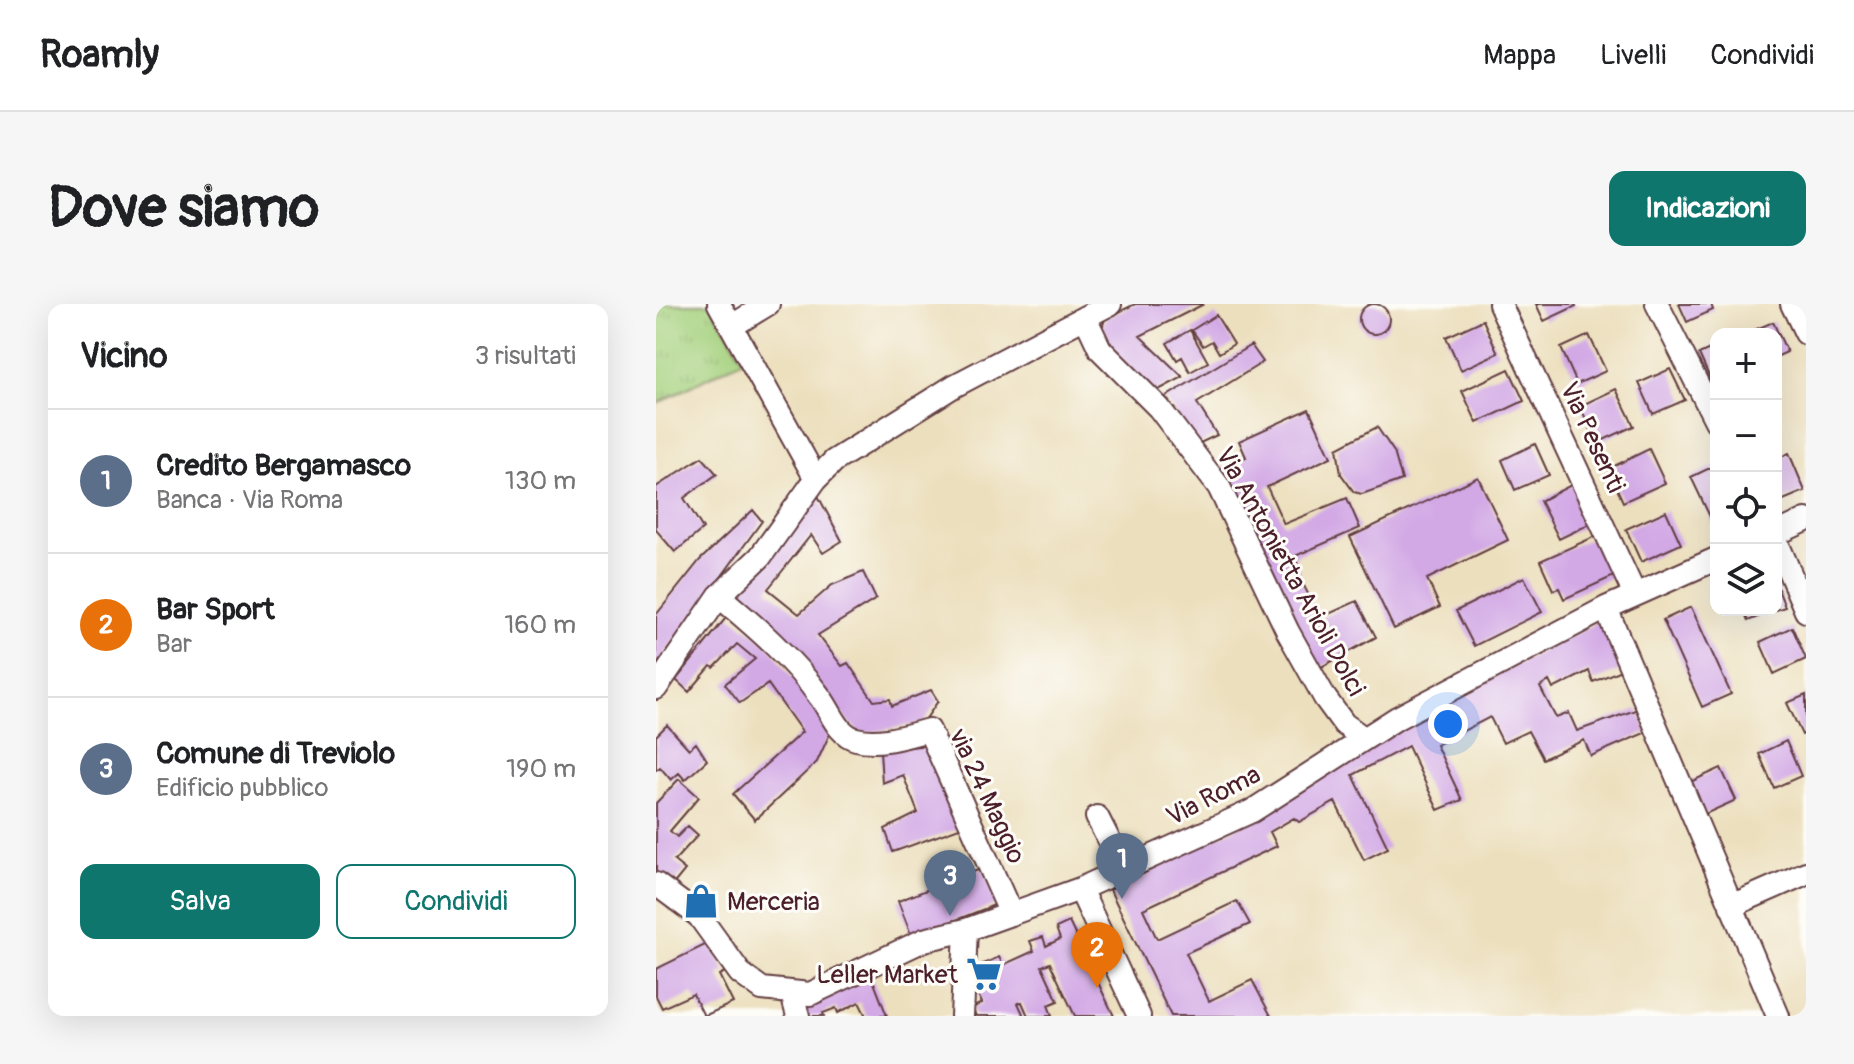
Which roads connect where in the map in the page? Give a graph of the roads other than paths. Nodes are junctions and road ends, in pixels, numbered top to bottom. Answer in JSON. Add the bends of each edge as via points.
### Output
{"nodes":[{"id":1,"x":719,"y":304,"type":"edge"},
{"id":2,"x":768,"y":304,"type":"edge"},
{"id":3,"x":1110,"y":304,"type":"edge"},
{"id":4,"x":1500,"y":304,"type":"edge"},
{"id":5,"x":1657,"y":304,"type":"edge"},
{"id":6,"x":1792,"y":304,"type":"edge"},
{"id":7,"x":1085,"y":317,"type":"junction"},
{"id":8,"x":732,"y":326,"type":"junction"},
{"id":9,"x":1806,"y":333,"type":"edge"},
{"id":10,"x":1710,"y":409,"type":"edge"},
{"id":11,"x":816,"y":479,"type":"junction"},
{"id":12,"x":1806,"y":520,"type":"edge"},
{"id":13,"x":1782,"y":531,"type":"edge"},
{"id":14,"x":1778,"y":544,"type":"edge"},
{"id":15,"x":1710,"y":562,"type":"edge"},
{"id":16,"x":1635,"y":595,"type":"junction"},
{"id":17,"x":719,"y":596,"type":"junction"},
{"id":18,"x":1606,"y":608,"type":"junction"},
{"id":19,"x":1806,"y":611,"type":"edge"},
{"id":20,"x":656,"y":688,"type":"edge"},
{"id":21,"x":1362,"y":737,"type":"junction"},
{"id":22,"x":1097,"y":817,"type":"dead end"},
{"id":23,"x":1124,"y":870,"type":"junction"},
{"id":24,"x":1806,"y":873,"type":"edge"},
{"id":25,"x":656,"y":884,"type":"edge"},
{"id":26,"x":1080,"y":889,"type":"junction"},
{"id":27,"x":1731,"y":906,"type":"junction"},
{"id":28,"x":1011,"y":914,"type":"junction"},
{"id":29,"x":966,"y":930,"type":"junction"},
{"id":30,"x":795,"y":1005,"type":"edge"},
{"id":31,"x":962,"y":1016,"type":"edge"},
{"id":32,"x":1139,"y":1016,"type":"edge"},
{"id":33,"x":1778,"y":1016,"type":"edge"}],
"edges":[{"from":1,"to":8,"type":"street"},
{"from":2,"to":8,"type":"street"},
{"from":3,"to":7,"type":"street"},
{"from":4,"to":16,"type":"street","name":"Via Pesenti"},
{"from":5,"to":10,"type":"street"},
{"from":6,"to":9,"type":"street"},
{"from":7,"to":11,"type":"street","via":[[875,432]]},
{"from":7,"to":21,"type":"street","name":"Via Antonietta Arioli Dolci","via":[[1100,349],[1159,408],[1219,487],[1325,698],[1344,724]]},
{"from":8,"to":11,"type":"street"},
{"from":11,"to":17,"type":"street","via":[[760,557]]},
{"from":12,"to":13,"type":"street"},
{"from":14,"to":19,"type":"street"},
{"from":15,"to":16,"type":"street","name":"Via Roma"},
{"from":16,"to":18,"type":"street","name":"Via Roma"},
{"from":17,"to":20,"type":"street"},
{"from":17,"to":28,"type":"street","name":"via 24 Maggio","via":[[784,651],[838,727],[854,739],[890,740],[929,730]]},
{"from":18,"to":21,"type":"street","name":"Via Roma"},
{"from":18,"to":27,"type":"street"},
{"from":21,"to":23,"type":"street","name":"Via Roma","via":[[1252,811]]},
{"from":22,"to":23,"type":"street"},
{"from":23,"to":26,"type":"street","name":"Via Roma"},
{"from":24,"to":27,"type":"street"},
{"from":25,"to":30,"type":"street","name":"Via Roma","via":[[699,916],[740,973]]},
{"from":26,"to":28,"type":"street","name":"Via Roma"},
{"from":26,"to":32,"type":"street"},
{"from":27,"to":33,"type":"street"},
{"from":28,"to":29,"type":"street","name":"Via Roma"},
{"from":29,"to":30,"type":"street","name":"Via Roma","via":[[924,940]]},
{"from":29,"to":31,"type":"street"}]}
